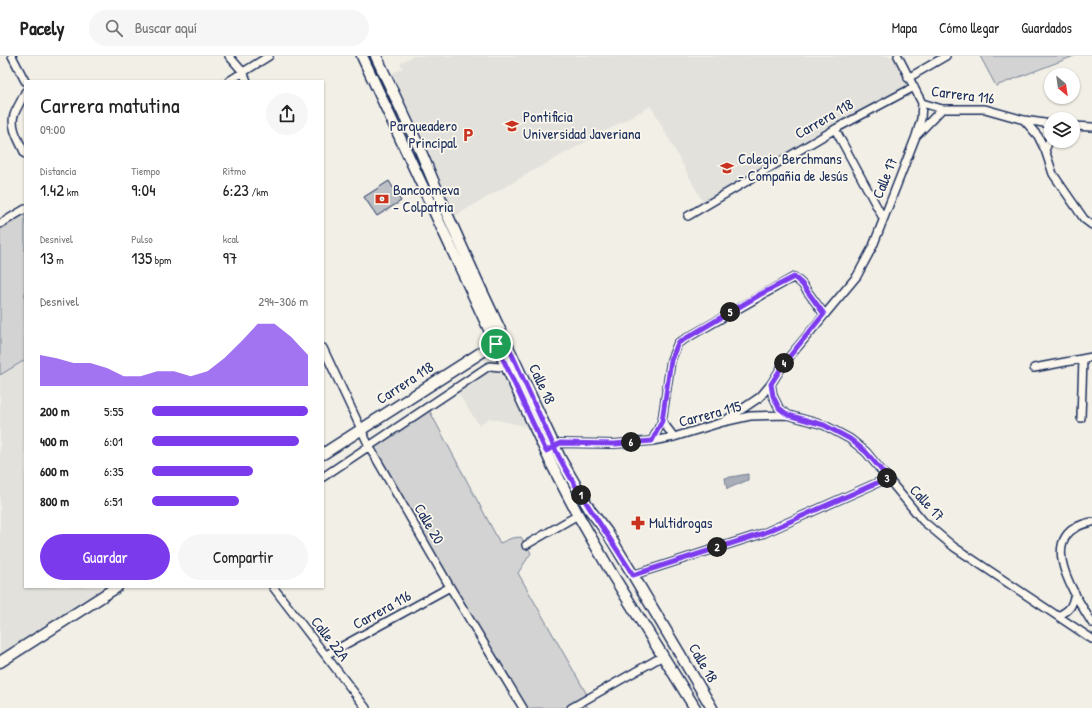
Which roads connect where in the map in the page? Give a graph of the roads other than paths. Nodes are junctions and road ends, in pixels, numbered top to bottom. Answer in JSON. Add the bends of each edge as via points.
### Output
{"nodes":[{"id":1,"x":12,"y":56,"type":"edge"},
{"id":2,"x":229,"y":56,"type":"edge"},
{"id":3,"x":269,"y":56,"type":"edge"},
{"id":4,"x":362,"y":56,"type":"edge"},
{"id":5,"x":376,"y":56,"type":"edge"},
{"id":6,"x":898,"y":56,"type":"edge"},
{"id":7,"x":946,"y":56,"type":"edge"},
{"id":8,"x":243,"y":72,"type":"junction"},
{"id":9,"x":908,"y":78,"type":"junction"},
{"id":10,"x":24,"y":80,"type":"edge"},
{"id":11,"x":231,"y":80,"type":"edge"},
{"id":12,"x":247,"y":80,"type":"edge"},
{"id":13,"x":914,"y":87,"type":"junction"},
{"id":14,"x":24,"y":94,"type":"edge"},
{"id":15,"x":922,"y":103,"type":"junction"},
{"id":16,"x":942,"y":109,"type":"junction"},
{"id":17,"x":1024,"y":120,"type":"junction"},
{"id":18,"x":1044,"y":123,"type":"edge"},
{"id":19,"x":1080,"y":126,"type":"edge"},
{"id":20,"x":1092,"y":126,"type":"edge"},
{"id":21,"x":835,"y":129,"type":"junction"},
{"id":22,"x":916,"y":136,"type":"junction"},
{"id":23,"x":1045,"y":150,"type":"joint"},
{"id":24,"x":24,"y":152,"type":"edge"},
{"id":25,"x":24,"y":210,"type":"edge"},
{"id":26,"x":688,"y":216,"type":"dead end"},
{"id":27,"x":883,"y":218,"type":"junction"},
{"id":28,"x":0,"y":224,"type":"edge"},
{"id":29,"x":1092,"y":225,"type":"edge"},
{"id":30,"x":824,"y":314,"type":"junction"},
{"id":31,"x":500,"y":342,"type":"junction"},
{"id":32,"x":324,"y":350,"type":"edge"},
{"id":33,"x":1092,"y":357,"type":"edge"},
{"id":34,"x":1083,"y":359,"type":"junction"},
{"id":35,"x":500,"y":367,"type":"dead end"},
{"id":36,"x":1034,"y":368,"type":"dead end"},
{"id":37,"x":771,"y":384,"type":"junction"},
{"id":38,"x":788,"y":415,"type":"junction"},
{"id":39,"x":1081,"y":418,"type":"dead end"},
{"id":40,"x":662,"y":421,"type":"junction"},
{"id":41,"x":723,"y":422,"type":"junction"},
{"id":42,"x":361,"y":430,"type":"junction"},
{"id":43,"x":674,"y":437,"type":"junction"},
{"id":44,"x":652,"y":441,"type":"junction"},
{"id":45,"x":370,"y":446,"type":"junction"},
{"id":46,"x":550,"y":449,"type":"junction"},
{"id":47,"x":324,"y":453,"type":"edge"},
{"id":48,"x":324,"y":476,"type":"edge"},
{"id":49,"x":888,"y":478,"type":"junction"},
{"id":50,"x":578,"y":516,"type":"junction"},
{"id":51,"x":1092,"y":522,"type":"edge"},
{"id":52,"x":526,"y":545,"type":"dead end"},
{"id":53,"x":633,"y":575,"type":"junction"},
{"id":54,"x":450,"y":587,"type":"junction"},
{"id":55,"x":115,"y":588,"type":"edge"},
{"id":56,"x":274,"y":588,"type":"edge"},
{"id":57,"x":1075,"y":594,"type":"junction"},
{"id":58,"x":1058,"y":616,"type":"junction"},
{"id":59,"x":1092,"y":623,"type":"edge"},
{"id":60,"x":1092,"y":639,"type":"edge"},
{"id":61,"x":326,"y":655,"type":"junction"},
{"id":62,"x":663,"y":656,"type":"junction"},
{"id":63,"x":0,"y":662,"type":"edge"},
{"id":64,"x":366,"y":708,"type":"edge"},
{"id":65,"x":523,"y":708,"type":"edge"},
{"id":66,"x":571,"y":708,"type":"edge"},
{"id":67,"x":695,"y":708,"type":"edge"},
{"id":68,"x":712,"y":708,"type":"edge"}],
"edges":[{"from":1,"to":10,"type":"street"},
{"from":2,"to":8,"type":"street"},
{"from":3,"to":8,"type":"street"},
{"from":4,"to":31,"type":"main road","name":"Calle 18"},
{"from":5,"to":31,"type":"main road","name":"Calle 18","via":[[418,145]]},
{"from":6,"to":9,"type":"street"},
{"from":7,"to":9,"type":"street"},
{"from":8,"to":11,"type":"street"},
{"from":8,"to":12,"type":"street"},
{"from":9,"to":13,"type":"street"},
{"from":13,"to":15,"type":"street"},
{"from":13,"to":21,"type":"street","name":"Carrera 118"},
{"from":14,"to":24,"type":"street","via":[[13,123]]},
{"from":15,"to":16,"type":"street","name":"Carrera 116"},
{"from":15,"to":22,"type":"street","name":"Calle 17"},
{"from":16,"to":17,"type":"street","name":"Carrera 116","via":[[985,109]]},
{"from":16,"to":22,"type":"street"},
{"from":17,"to":18,"type":"street","name":"Carrera 116"},
{"from":17,"to":23,"type":"street","via":[[1038,136]]},
{"from":19,"to":20,"type":"street"},
{"from":21,"to":26,"type":"street","name":"Carrera 118"},
{"from":21,"to":27,"type":"street"},
{"from":22,"to":27,"type":"street","name":"Calle 17"},
{"from":23,"to":29,"type":"street","via":[[1053,174],[1084,219]]},
{"from":25,"to":28,"type":"street"},
{"from":27,"to":30,"type":"street","name":"Calle 17","via":[[873,246],[856,276]]},
{"from":30,"to":37,"type":"street","name":"Calle 17","via":[[785,362]]},
{"from":30,"to":40,"type":"street","via":[[794,277],[687,337],[678,343],[674,351]]},
{"from":31,"to":42,"type":"main road","name":"Carrera 118"},
{"from":31,"to":46,"type":"main road","name":"Calle 18"},
{"from":32,"to":42,"type":"street","name":"Calle 20"},
{"from":33,"to":34,"type":"street"},
{"from":34,"to":36,"type":"street"},
{"from":34,"to":39,"type":"street"},
{"from":35,"to":45,"type":"street","via":[[486,368]]},
{"from":37,"to":38,"type":"street","via":[[779,408]]},
{"from":37,"to":41,"type":"street","name":"Calle 17","via":[[760,397]]},
{"from":38,"to":41,"type":"street","name":"Carrera 115","via":[[750,416]]},
{"from":38,"to":49,"type":"street","name":"Calle 17","via":[[824,425],[850,439],[866,452]]},
{"from":40,"to":43,"type":"street"},
{"from":40,"to":44,"type":"street"},
{"from":41,"to":43,"type":"street","name":"Carrera 115"},
{"from":42,"to":45,"type":"street","name":"Calle 20"},
{"from":42,"to":47,"type":"main road","name":"Carrera 118"},
{"from":43,"to":44,"type":"street","name":"Carrera 115"},
{"from":44,"to":46,"type":"street","name":"Carrera 115","via":[[614,444],[560,443]]},
{"from":45,"to":48,"type":"street"},
{"from":45,"to":54,"type":"street","name":"Calle 20"},
{"from":46,"to":50,"type":"main road","name":"Calle 18"},
{"from":46,"to":53,"type":"main road","name":"Calle 18"},
{"from":49,"to":53,"type":"street","via":[[764,533]]},
{"from":49,"to":58,"type":"street","name":"Calle 17","via":[[923,521],[954,547]]},
{"from":50,"to":52,"type":"street"},
{"from":50,"to":62,"type":"main road","name":"Calle 18"},
{"from":51,"to":57,"type":"street","via":[[1080,524],[1069,532],[1062,542],[1063,568]]},
{"from":53,"to":68,"type":"main road","name":"Calle 18"},
{"from":54,"to":61,"type":"street","name":"Carrera 116"},
{"from":54,"to":65,"type":"street","name":"Calle 20"},
{"from":55,"to":63,"type":"main road"},
{"from":56,"to":61,"type":"street","name":"Calle 22A"},
{"from":57,"to":58,"type":"street","via":[[1069,610]]},
{"from":57,"to":59,"type":"street"},
{"from":58,"to":60,"type":"street","name":"Calle 17"},
{"from":61,"to":64,"type":"street","name":"Calle 22A"},
{"from":62,"to":66,"type":"street"},
{"from":62,"to":67,"type":"main road","name":"Calle 18"}]}
